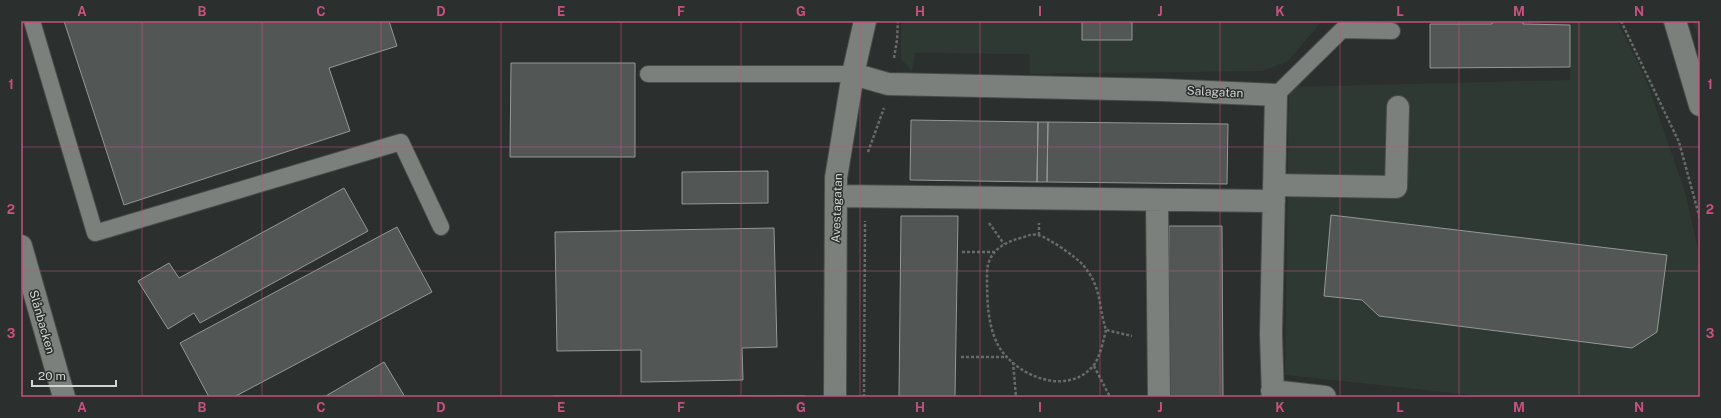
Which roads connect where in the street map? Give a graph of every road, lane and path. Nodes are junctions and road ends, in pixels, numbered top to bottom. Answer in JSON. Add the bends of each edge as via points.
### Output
{"nodes":[{"id":1,"x":32,"y":21,"type":"edge"},
{"id":2,"x":865,"y":21,"type":"edge"},
{"id":3,"x":898,"y":21,"type":"edge"},
{"id":4,"x":1621,"y":21,"type":"edge"},
{"id":5,"x":1675,"y":21,"type":"edge"},
{"id":6,"x":1392,"y":31,"type":"dead end"},
{"id":7,"x":648,"y":74,"type":"dead end"},
{"id":8,"x":854,"y":74,"type":"junction"},
{"id":9,"x":888,"y":84,"type":"junction"},
{"id":10,"x":1276,"y":95,"type":"junction"},
{"id":11,"x":1700,"y":105,"type":"edge"},
{"id":12,"x":1398,"y":107,"type":"dead end"},
{"id":13,"x":866,"y":158,"type":"dead end"},
{"id":14,"x":1274,"y":193,"type":"junction"},
{"id":15,"x":836,"y":196,"type":"junction"},
{"id":16,"x":866,"y":196,"type":"junction"},
{"id":17,"x":1157,"y":200,"type":"junction"},
{"id":18,"x":1700,"y":219,"type":"edge"},
{"id":19,"x":441,"y":227,"type":"dead end"},
{"id":20,"x":21,"y":246,"type":"edge"},
{"id":21,"x":962,"y":252,"type":"dead end"},
{"id":22,"x":996,"y":252,"type":"junction"},
{"id":23,"x":1106,"y":330,"type":"junction"},
{"id":24,"x":1158,"y":342,"type":"junction"},
{"id":25,"x":961,"y":357,"type":"dead end"},
{"id":26,"x":1007,"y":357,"type":"junction"},
{"id":27,"x":1013,"y":362,"type":"junction"},
{"id":28,"x":1094,"y":366,"type":"junction"},
{"id":29,"x":1273,"y":394,"type":"edge"},
{"id":30,"x":64,"y":397,"type":"edge"},
{"id":31,"x":835,"y":397,"type":"edge"},
{"id":32,"x":864,"y":397,"type":"edge"},
{"id":33,"x":1016,"y":397,"type":"edge"},
{"id":34,"x":1110,"y":397,"type":"edge"},
{"id":35,"x":1158,"y":397,"type":"edge"},
{"id":36,"x":1325,"y":397,"type":"edge"}],
"edges":[{"from":1,"to":19,"type":"lane","via":[[95,233],[401,142]]},
{"from":2,"to":8,"type":"street","name":"Avestagatan"},
{"from":3,"to":9,"type":"path"},
{"from":4,"to":18,"type":"path","via":[[1679,142]]},
{"from":5,"to":11,"type":"street"},
{"from":6,"to":10,"type":"lane","via":[[1342,30]]},
{"from":7,"to":8,"type":"lane"},
{"from":8,"to":9,"type":"street","name":"Salagatan"},
{"from":8,"to":15,"type":"street","name":"Avestagatan","via":[[836,178]]},
{"from":9,"to":10,"type":"street","name":"Salagatan"},
{"from":9,"to":13,"type":"path","via":[[884,108]]},
{"from":10,"to":14,"type":"street"},
{"from":12,"to":14,"type":"street","via":[[1396,187]]},
{"from":14,"to":17,"type":"street"},
{"from":14,"to":29,"type":"street","via":[[1271,334]]},
{"from":15,"to":16,"type":"street"},
{"from":15,"to":31,"type":"street","name":"Avestagatan"},
{"from":16,"to":17,"type":"street"},
{"from":16,"to":32,"type":"path"},
{"from":17,"to":24,"type":"street"},
{"from":20,"to":30,"type":"street","name":"Slånbacken"},
{"from":21,"to":22,"type":"path"},
{"from":22,"to":23,"type":"path","via":[[1013,239],[1033,234],[1042,236],[1076,258],[1088,272],[1098,291]]},
{"from":22,"to":26,"type":"path","via":[[987,271],[987,302],[991,326],[998,345]]},
{"from":23,"to":24,"type":"path"},
{"from":23,"to":28,"type":"path"},
{"from":24,"to":35,"type":"street"},
{"from":25,"to":26,"type":"path"},
{"from":26,"to":27,"type":"path"},
{"from":27,"to":28,"type":"path","via":[[1025,372],[1059,382],[1071,381]]},
{"from":27,"to":33,"type":"path"},
{"from":28,"to":34,"type":"path"},
{"from":29,"to":36,"type":"street"}]}
